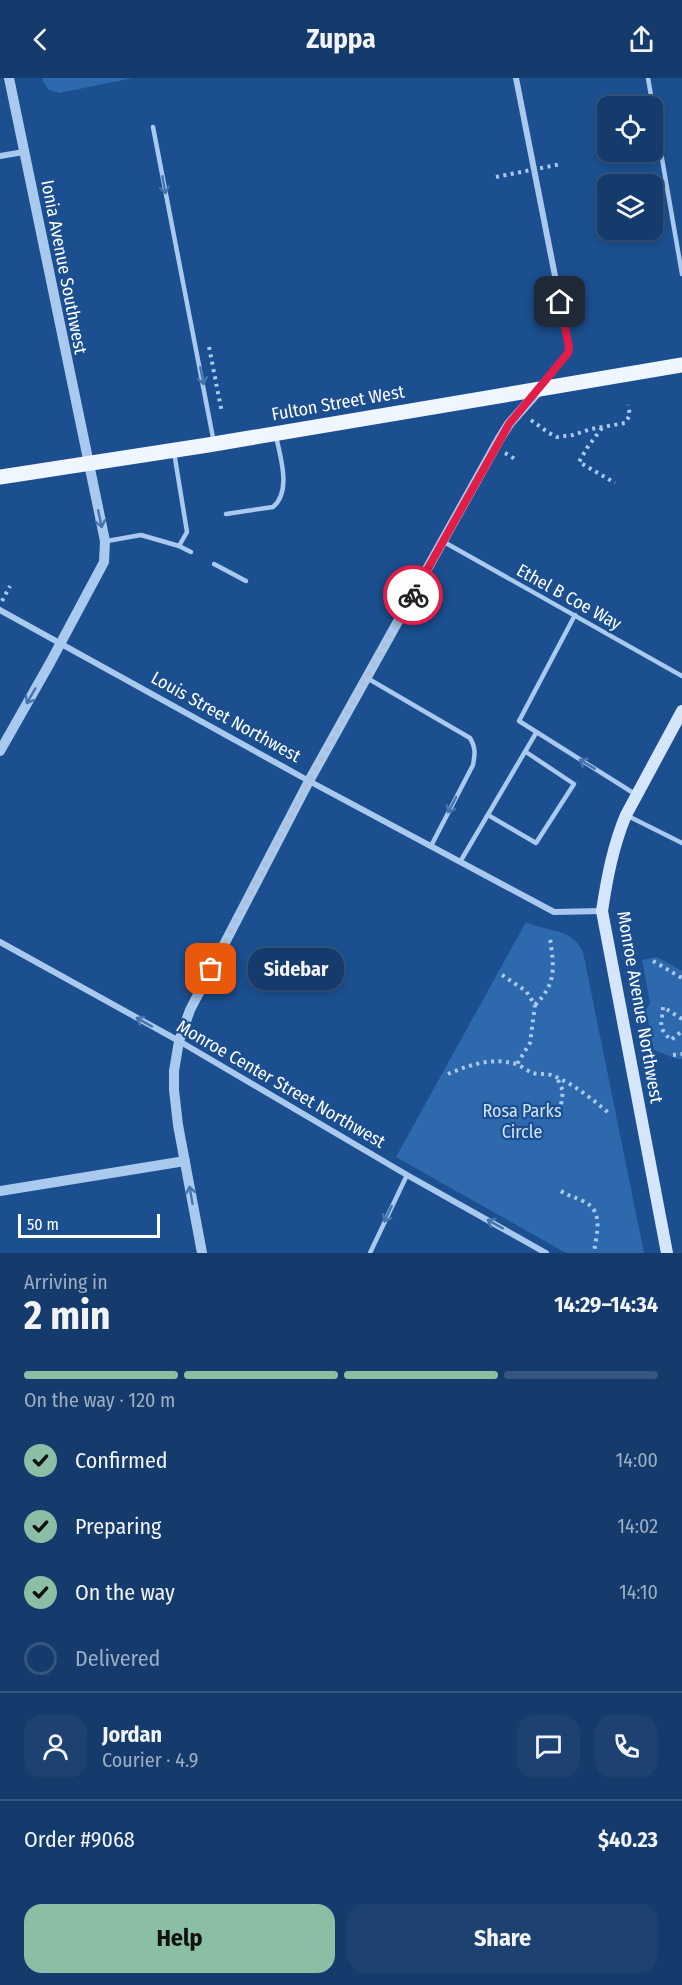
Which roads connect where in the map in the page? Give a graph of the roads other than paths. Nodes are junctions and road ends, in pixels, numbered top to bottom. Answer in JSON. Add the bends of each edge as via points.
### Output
{"nodes":[{"id":1,"x":9,"y":78,"type":"edge"},
{"id":2,"x":516,"y":78,"type":"edge"},
{"id":3,"x":648,"y":78,"type":"edge"},
{"id":4,"x":153,"y":127,"type":"dead end"},
{"id":5,"x":24,"y":152,"type":"junction"},
{"id":6,"x":0,"y":156,"type":"edge"},
{"id":7,"x":682,"y":274,"type":"edge"},
{"id":8,"x":682,"y":365,"type":"edge"},
{"id":9,"x":540,"y":389,"type":"junction"},
{"id":10,"x":275,"y":433,"type":"junction"},
{"id":11,"x":215,"y":443,"type":"junction"},
{"id":12,"x":174,"y":450,"type":"junction"},
{"id":13,"x":87,"y":462,"type":"junction"},
{"id":14,"x":0,"y":477,"type":"edge"},
{"id":15,"x":226,"y":514,"type":"dead end"},
{"id":16,"x":105,"y":541,"type":"junction"},
{"id":17,"x":443,"y":542,"type":"junction"},
{"id":18,"x":179,"y":546,"type":"junction"},
{"id":19,"x":191,"y":552,"type":"dead end"},
{"id":20,"x":214,"y":564,"type":"dead end"},
{"id":21,"x":246,"y":580,"type":"dead end"},
{"id":22,"x":0,"y":610,"type":"edge"},
{"id":23,"x":575,"y":615,"type":"junction"},
{"id":24,"x":61,"y":643,"type":"junction"},
{"id":25,"x":682,"y":676,"type":"edge"},
{"id":26,"x":367,"y":678,"type":"junction"},
{"id":27,"x":682,"y":711,"type":"edge"},
{"id":28,"x":536,"y":733,"type":"junction"},
{"id":29,"x":0,"y":751,"type":"edge"},
{"id":30,"x":526,"y":752,"type":"junction"},
{"id":31,"x":309,"y":781,"type":"junction"},
{"id":32,"x":637,"y":795,"type":"junction"},
{"id":33,"x":488,"y":815,"type":"junction"},
{"id":34,"x":626,"y":815,"type":"junction"},
{"id":35,"x":682,"y":843,"type":"edge"},
{"id":36,"x":431,"y":846,"type":"junction"},
{"id":37,"x":460,"y":862,"type":"junction"},
{"id":38,"x":602,"y":911,"type":"junction"},
{"id":39,"x":0,"y":942,"type":"edge"},
{"id":40,"x":179,"y":1041,"type":"junction"},
{"id":41,"x":185,"y":1161,"type":"junction"},
{"id":42,"x":407,"y":1175,"type":"junction"},
{"id":43,"x":0,"y":1191,"type":"edge"},
{"id":44,"x":202,"y":1253,"type":"edge"},
{"id":45,"x":370,"y":1253,"type":"edge"},
{"id":46,"x":546,"y":1253,"type":"edge"},
{"id":47,"x":667,"y":1253,"type":"edge"}],
"edges":[{"from":1,"to":5,"type":"street","name":"Ionia Avenue Southwest"},
{"from":2,"to":9,"type":"street","via":[[569,347]]},
{"from":3,"to":7,"type":"lane"},
{"from":4,"to":11,"type":"lane","one_way":true},
{"from":5,"to":6,"type":"street"},
{"from":5,"to":13,"type":"street","name":"Ionia Avenue Southwest"},
{"from":8,"to":9,"type":"main road","name":"Fulton Street West"},
{"from":9,"to":10,"type":"main road","name":"Fulton Street West"},
{"from":9,"to":17,"type":"street","via":[[509,424]]},
{"from":10,"to":11,"type":"main road","name":"Fulton Street West"},
{"from":10,"to":15,"type":"lane","via":[[283,476],[278,502],[273,507]]},
{"from":11,"to":12,"type":"main road","name":"Fulton Street West"},
{"from":12,"to":13,"type":"main road","name":"Fulton Street West"},
{"from":12,"to":18,"type":"lane","via":[[188,532]]},
{"from":13,"to":14,"type":"main road","name":"Fulton Street West"},
{"from":13,"to":16,"type":"street","name":"Ionia Avenue Southwest","one_way":true},
{"from":16,"to":18,"type":"lane","via":[[141,535]]},
{"from":16,"to":24,"type":"street","via":[[104,562]]},
{"from":17,"to":23,"type":"lane","name":"Ethel B Coe Way"},
{"from":17,"to":26,"type":"street"},
{"from":18,"to":19,"type":"lane"},
{"from":20,"to":21,"type":"lane"},
{"from":22,"to":24,"type":"street","name":"Louis Street Northwest"},
{"from":23,"to":25,"type":"lane","name":"Ethel B Coe Way"},
{"from":23,"to":28,"type":"lane","via":[[519,721]]},
{"from":24,"to":29,"type":"street","one_way":true},
{"from":24,"to":31,"type":"street","name":"Louis Street Northwest"},
{"from":26,"to":31,"type":"street"},
{"from":26,"to":36,"type":"lane","one_way":true,"via":[[470,738],[474,745],[473,765]]},
{"from":27,"to":32,"type":"main road","name":"Monroe Avenue Northwest"},
{"from":28,"to":30,"type":"lane"},
{"from":32,"to":28,"type":"lane","one_way":true},
{"from":30,"to":33,"type":"lane"},
{"from":30,"to":33,"type":"lane","via":[[574,784],[536,843]]},
{"from":31,"to":36,"type":"street","name":"Louis Street Northwest"},
{"from":31,"to":40,"type":"street","via":[[190,1011]]},
{"from":32,"to":34,"type":"main road","name":"Monroe Avenue Northwest"},
{"from":33,"to":37,"type":"lane"},
{"from":34,"to":35,"type":"lane"},
{"from":34,"to":38,"type":"main road","name":"Monroe Avenue Northwest","via":[[608,868]]},
{"from":36,"to":37,"type":"street","name":"Louis Street Northwest"},
{"from":37,"to":38,"type":"street","name":"Louis Street Northwest","via":[[554,912]]},
{"from":38,"to":47,"type":"main road","name":"Monroe Avenue Northwest"},
{"from":40,"to":39,"type":"street","name":"Monroe Center Street Northwest","one_way":true},
{"from":40,"to":41,"type":"street","via":[[174,1090]]},
{"from":40,"to":42,"type":"street","name":"Monroe Center Street Northwest"},
{"from":41,"to":43,"type":"street"},
{"from":44,"to":41,"type":"street","one_way":true},
{"from":42,"to":45,"type":"lane","one_way":true},
{"from":46,"to":42,"type":"street","name":"Monroe Center Street Northwest","one_way":true}]}
